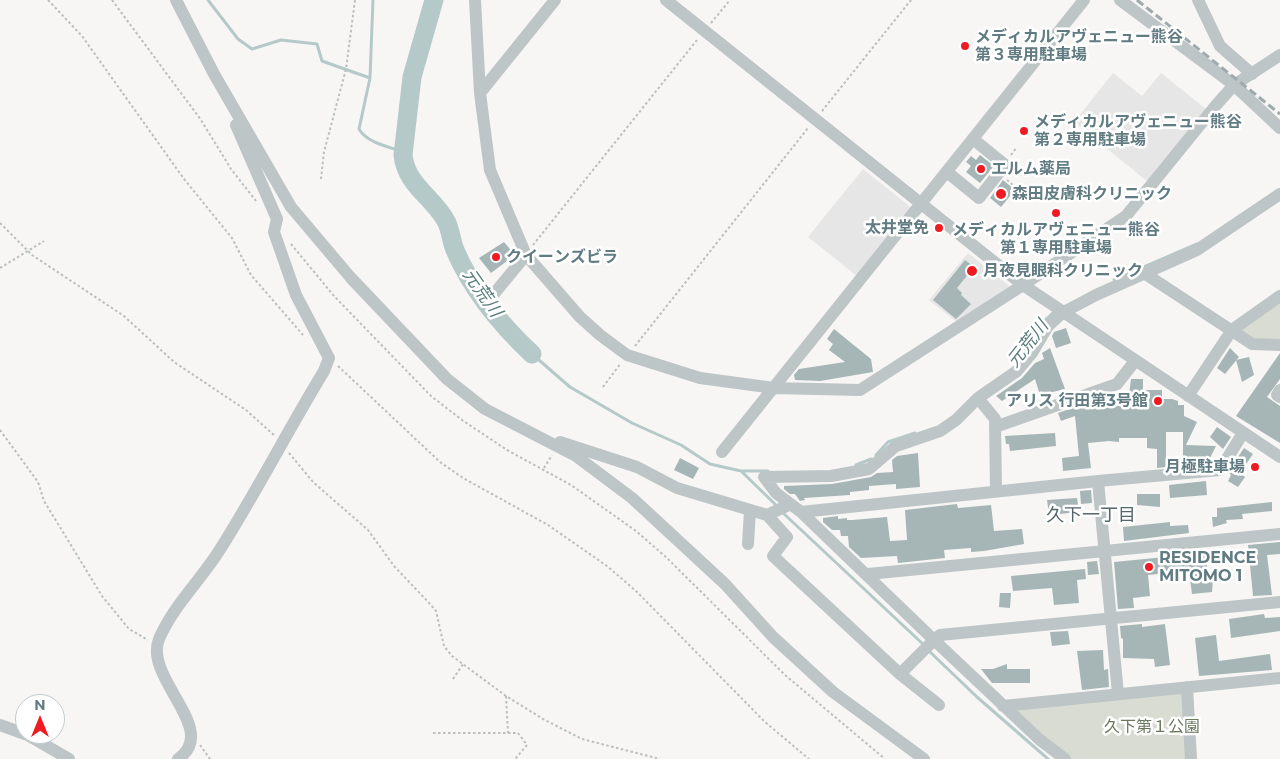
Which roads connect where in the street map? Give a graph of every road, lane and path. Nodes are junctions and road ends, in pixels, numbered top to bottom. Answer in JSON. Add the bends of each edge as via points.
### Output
{"nodes":[{"id":1,"x":48,"y":0,"type":"edge"},
{"id":2,"x":176,"y":0,"type":"edge"},
{"id":3,"x":355,"y":0,"type":"edge"},
{"id":4,"x":475,"y":0,"type":"edge"},
{"id":5,"x":555,"y":0,"type":"edge"},
{"id":6,"x":666,"y":0,"type":"edge"},
{"id":7,"x":730,"y":0,"type":"edge"},
{"id":8,"x":912,"y":0,"type":"edge"},
{"id":9,"x":1084,"y":0,"type":"edge"},
{"id":10,"x":1120,"y":0,"type":"edge"},
{"id":11,"x":1198,"y":0,"type":"edge"},
{"id":12,"x":705,"y":31,"type":"junction"},
{"id":13,"x":1280,"y":55,"type":"edge"},
{"id":14,"x":214,"y":74,"type":"junction"},
{"id":15,"x":1252,"y":74,"type":"junction"},
{"id":16,"x":1234,"y":85,"type":"junction"},
{"id":17,"x":480,"y":93,"type":"junction"},
{"id":18,"x":815,"y":119,"type":"junction"},
{"id":19,"x":1280,"y":128,"type":"edge"},
{"id":20,"x":973,"y":139,"type":"junction"},
{"id":21,"x":947,"y":172,"type":"junction"},
{"id":22,"x":999,"y":173,"type":"junction"},
{"id":23,"x":321,"y":179,"type":"dead end"},
{"id":24,"x":1019,"y":190,"type":"dead end"},
{"id":25,"x":1280,"y":194,"type":"edge"},
{"id":26,"x":921,"y":204,"type":"junction"},
{"id":27,"x":0,"y":223,"type":"edge"},
{"id":28,"x":44,"y":240,"type":"dead end"},
{"id":29,"x":28,"y":250,"type":"junction"},
{"id":30,"x":526,"y":255,"type":"junction"},
{"id":31,"x":0,"y":268,"type":"edge"},
{"id":32,"x":1144,"y":273,"type":"junction"},
{"id":33,"x":1023,"y":285,"type":"junction"},
{"id":34,"x":493,"y":295,"type":"dead end"},
{"id":35,"x":1280,"y":296,"type":"edge"},
{"id":36,"x":1062,"y":313,"type":"junction"},
{"id":37,"x":1232,"y":330,"type":"junction"},
{"id":38,"x":308,"y":340,"type":"dead end"},
{"id":39,"x":1280,"y":344,"type":"edge"},
{"id":40,"x":627,"y":355,"type":"junction"},
{"id":41,"x":329,"y":358,"type":"junction"},
{"id":42,"x":1134,"y":361,"type":"junction"},
{"id":43,"x":603,"y":387,"type":"dead end"},
{"id":44,"x":774,"y":388,"type":"junction"},
{"id":45,"x":1280,"y":390,"type":"edge"},
{"id":46,"x":1188,"y":396,"type":"junction"},
{"id":47,"x":1280,"y":397,"type":"edge"},
{"id":48,"x":978,"y":398,"type":"junction"},
{"id":49,"x":995,"y":427,"type":"junction"},
{"id":50,"x":0,"y":430,"type":"edge"},
{"id":51,"x":1243,"y":433,"type":"junction"},
{"id":52,"x":282,"y":443,"type":"junction"},
{"id":53,"x":553,"y":445,"type":"junction"},
{"id":54,"x":722,"y":452,"type":"dead end"},
{"id":55,"x":1280,"y":458,"type":"edge"},
{"id":56,"x":544,"y":469,"type":"dead end"},
{"id":57,"x":1098,"y":481,"type":"junction"},
{"id":58,"x":996,"y":491,"type":"junction"},
{"id":59,"x":793,"y":508,"type":"junction"},
{"id":60,"x":750,"y":510,"type":"junction"},
{"id":61,"x":769,"y":515,"type":"junction"},
{"id":62,"x":1280,"y":534,"type":"edge"},
{"id":63,"x":748,"y":544,"type":"dead end"},
{"id":64,"x":1105,"y":552,"type":"junction"},
{"id":65,"x":868,"y":574,"type":"junction"},
{"id":66,"x":1280,"y":602,"type":"edge"},
{"id":67,"x":1111,"y":618,"type":"junction"},
{"id":68,"x":158,"y":641,"type":"junction"},
{"id":69,"x":932,"y":642,"type":"junction"},
{"id":70,"x":463,"y":664,"type":"junction"},
{"id":71,"x":900,"y":674,"type":"junction"},
{"id":72,"x":1280,"y":678,"type":"edge"},
{"id":73,"x":453,"y":679,"type":"dead end"},
{"id":74,"x":1187,"y":687,"type":"junction"},
{"id":75,"x":1118,"y":694,"type":"junction"},
{"id":76,"x":506,"y":696,"type":"junction"},
{"id":77,"x":938,"y":704,"type":"dead end"},
{"id":78,"x":1003,"y":706,"type":"junction"},
{"id":79,"x":0,"y":725,"type":"edge"},
{"id":80,"x":15,"y":730,"type":"edge"},
{"id":81,"x":508,"y":732,"type":"junction"},
{"id":82,"x":432,"y":733,"type":"dead end"},
{"id":83,"x":43,"y":744,"type":"edge"},
{"id":84,"x":69,"y":759,"type":"edge"},
{"id":85,"x":178,"y":759,"type":"edge"},
{"id":86,"x":515,"y":759,"type":"edge"},
{"id":87,"x":660,"y":759,"type":"edge"},
{"id":88,"x":809,"y":759,"type":"edge"},
{"id":89,"x":924,"y":759,"type":"edge"},
{"id":90,"x":1065,"y":759,"type":"edge"},
{"id":91,"x":1191,"y":759,"type":"edge"}],
"edges":[{"from":1,"to":38,"type":"path","via":[[82,36],[178,172],[232,238],[251,275]]},
{"from":2,"to":14,"type":"street"},
{"from":3,"to":23,"type":"path","via":[[346,69],[324,152]]},
{"from":4,"to":17,"type":"street"},
{"from":5,"to":17,"type":"street"},
{"from":6,"to":12,"type":"street"},
{"from":7,"to":12,"type":"path"},
{"from":8,"to":18,"type":"path"},
{"from":9,"to":20,"type":"street"},
{"from":10,"to":16,"type":"street"},
{"from":11,"to":15,"type":"street","via":[[1220,46]]},
{"from":12,"to":18,"type":"street"},
{"from":12,"to":30,"type":"path"},
{"from":13,"to":15,"type":"street"},
{"from":14,"to":41,"type":"street","via":[[262,178],[277,219],[274,232],[296,294]]},
{"from":14,"to":53,"type":"street","via":[[292,207],[351,278],[447,379],[485,409]]},
{"from":15,"to":16,"type":"street"},
{"from":16,"to":19,"type":"street"},
{"from":16,"to":33,"type":"street","via":[[1126,216]]},
{"from":17,"to":30,"type":"street","via":[[490,170]]},
{"from":18,"to":26,"type":"street"},
{"from":18,"to":40,"type":"path"},
{"from":20,"to":21,"type":"street"},
{"from":20,"to":22,"type":"street","via":[[1005,166]]},
{"from":21,"to":22,"type":"street","via":[[978,198]]},
{"from":21,"to":26,"type":"street"},
{"from":22,"to":24,"type":"path"},
{"from":25,"to":32,"type":"street","via":[[1196,250]]},
{"from":26,"to":33,"type":"street"},
{"from":26,"to":44,"type":"street"},
{"from":27,"to":29,"type":"path"},
{"from":28,"to":29,"type":"path"},
{"from":29,"to":31,"type":"path"},
{"from":29,"to":52,"type":"path","via":[[124,316],[174,362],[246,410]]},
{"from":30,"to":34,"type":"street"},
{"from":30,"to":40,"type":"street","via":[[580,317]]},
{"from":32,"to":36,"type":"street"},
{"from":32,"to":37,"type":"street"},
{"from":33,"to":36,"type":"street"},
{"from":33,"to":44,"type":"street","via":[[860,390]]},
{"from":35,"to":37,"type":"street"},
{"from":36,"to":42,"type":"street"},
{"from":36,"to":48,"type":"street","via":[[1048,326],[1017,371]]},
{"from":37,"to":39,"type":"street","via":[[1252,344]]},
{"from":37,"to":46,"type":"street"},
{"from":40,"to":43,"type":"path"},
{"from":40,"to":44,"type":"street","via":[[700,378]]},
{"from":41,"to":52,"type":"street"},
{"from":41,"to":88,"type":"path","via":[[440,462],[548,525],[607,566],[636,591],[765,722]]},
{"from":42,"to":46,"type":"street"},
{"from":42,"to":49,"type":"street","via":[[1117,384]]},
{"from":44,"to":54,"type":"street"},
{"from":45,"to":47,"type":"street","via":[[1277,395]]},
{"from":46,"to":51,"type":"street"},
{"from":48,"to":49,"type":"street","via":[[995,419]]},
{"from":48,"to":59,"type":"street","via":[[956,420],[940,430],[896,446],[869,469],[831,476],[764,476],[776,493]]},
{"from":49,"to":58,"type":"street"},
{"from":50,"to":68,"type":"path","via":[[38,482],[44,501],[116,616],[144,639]]},
{"from":51,"to":55,"type":"street"},
{"from":51,"to":57,"type":"street","via":[[1220,470]]},
{"from":52,"to":68,"type":"street","via":[[219,552]]},
{"from":52,"to":70,"type":"path","via":[[313,482],[368,530],[394,566],[431,605],[436,612],[444,646]]},
{"from":53,"to":56,"type":"path"},
{"from":53,"to":60,"type":"street","via":[[560,442],[611,457],[677,488]]},
{"from":53,"to":89,"type":"street","via":[[576,456],[632,498],[725,584],[773,637],[833,692]]},
{"from":57,"to":58,"type":"street"},
{"from":57,"to":64,"type":"street"},
{"from":58,"to":59,"type":"street"},
{"from":59,"to":61,"type":"street"},
{"from":59,"to":65,"type":"street"},
{"from":60,"to":61,"type":"street"},
{"from":60,"to":63,"type":"street"},
{"from":61,"to":71,"type":"street","via":[[787,537],[772,556]]},
{"from":62,"to":64,"type":"street"},
{"from":64,"to":65,"type":"street"},
{"from":64,"to":67,"type":"street"},
{"from":65,"to":69,"type":"street"},
{"from":66,"to":67,"type":"street"},
{"from":67,"to":69,"type":"street","via":[[940,634]]},
{"from":67,"to":75,"type":"street"},
{"from":68,"to":85,"type":"street","via":[[158,660],[162,671],[192,733],[190,746]]},
{"from":69,"to":71,"type":"street"},
{"from":69,"to":78,"type":"street"},
{"from":70,"to":73,"type":"path"},
{"from":70,"to":76,"type":"path"},
{"from":71,"to":77,"type":"street"},
{"from":72,"to":74,"type":"street"},
{"from":74,"to":75,"type":"street"},
{"from":74,"to":91,"type":"street"},
{"from":75,"to":78,"type":"street"},
{"from":76,"to":81,"type":"path"},
{"from":76,"to":87,"type":"path","via":[[543,720],[582,739]]},
{"from":78,"to":90,"type":"street"},
{"from":79,"to":80,"type":"street"},
{"from":81,"to":82,"type":"path"},
{"from":81,"to":86,"type":"path","via":[[518,732],[527,745]]},
{"from":83,"to":84,"type":"street"}]}
